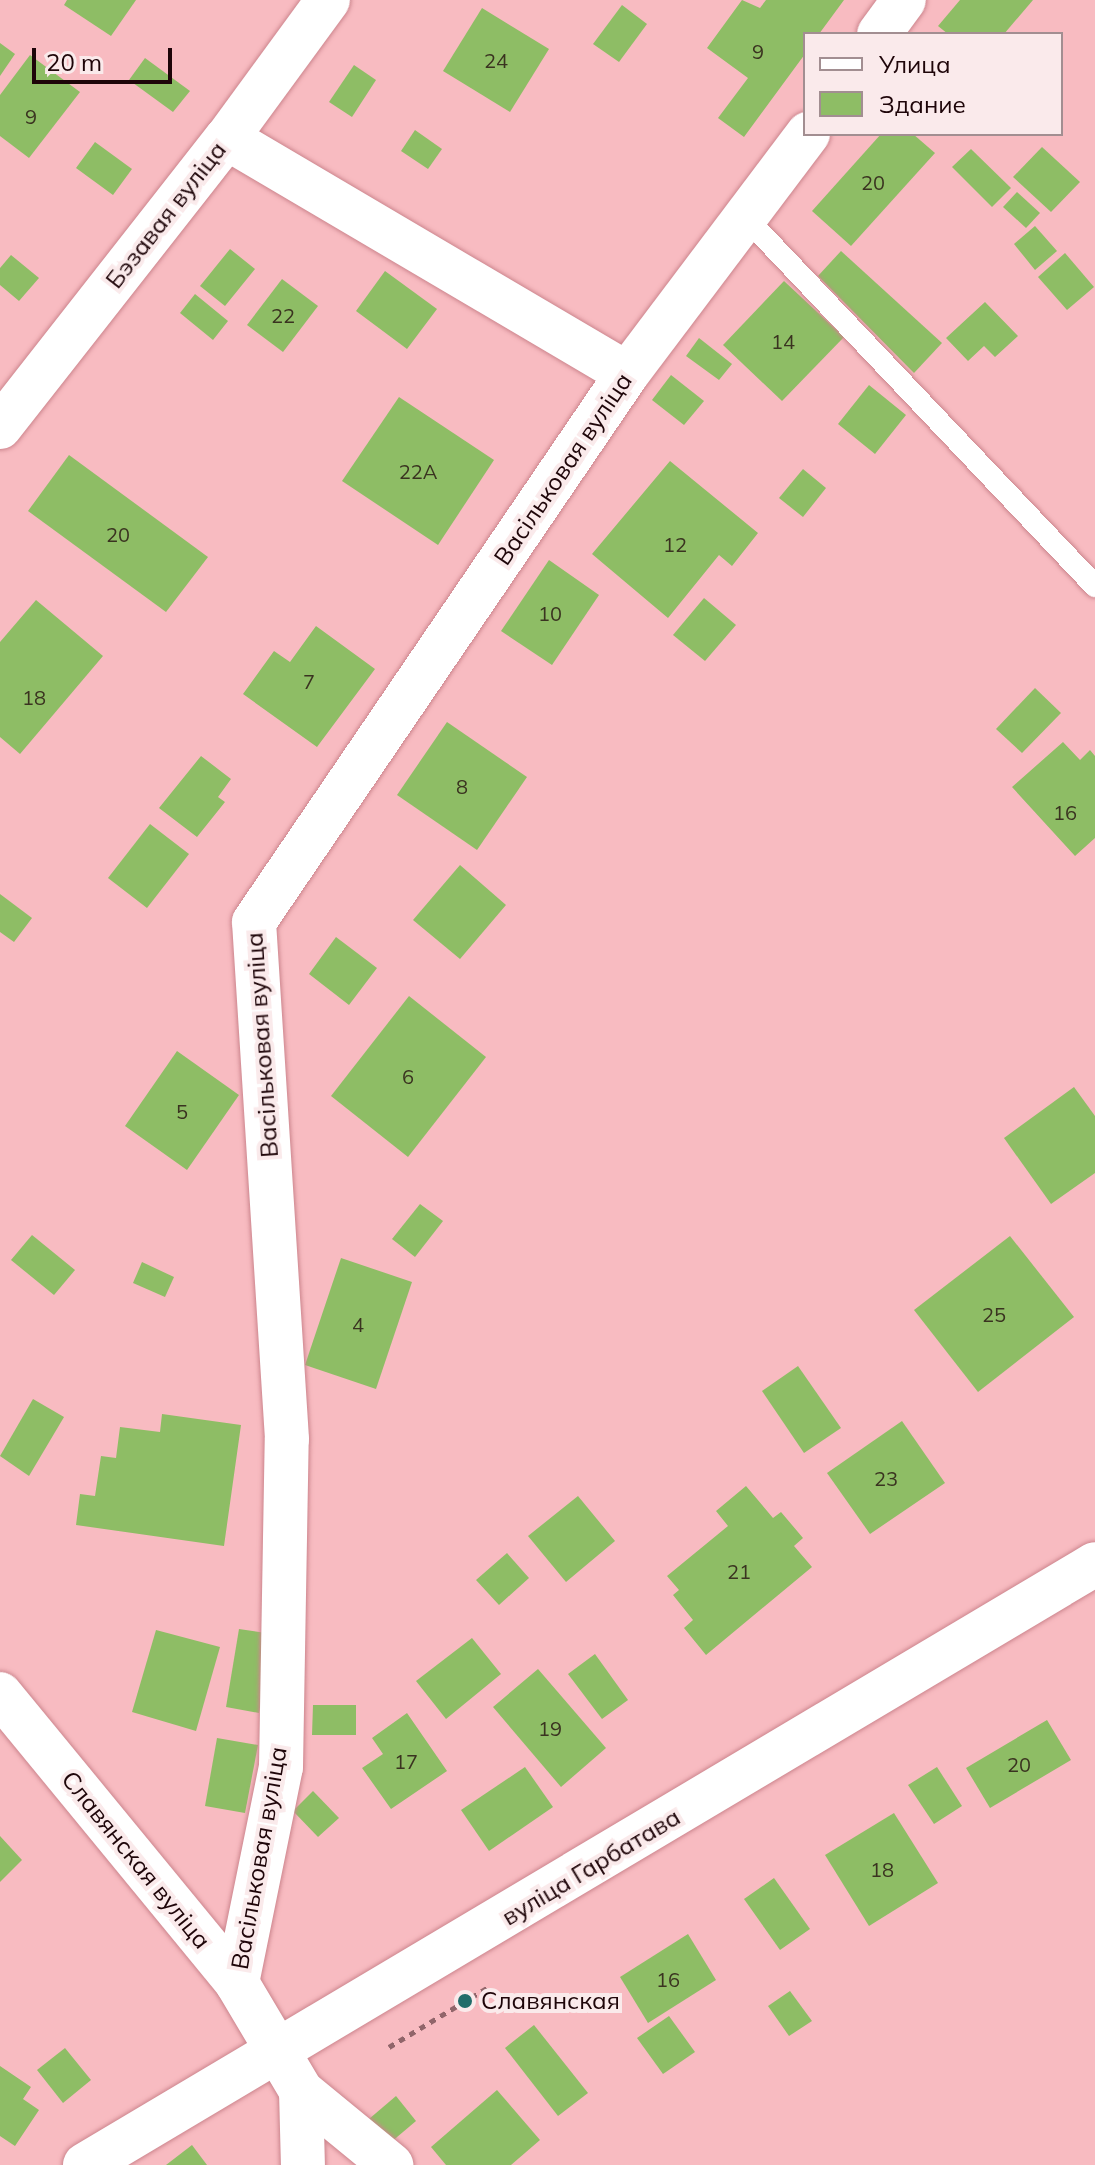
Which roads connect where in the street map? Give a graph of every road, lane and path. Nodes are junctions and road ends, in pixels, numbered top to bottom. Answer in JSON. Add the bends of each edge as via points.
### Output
{"nodes":[{"id":1,"x":328,"y":0,"type":"edge"},
{"id":2,"x":904,"y":0,"type":"edge"},
{"id":3,"x":880,"y":32,"type":"edge"},
{"id":4,"x":807,"y":136,"type":"edge"},
{"id":5,"x":227,"y":138,"type":"junction"},
{"id":6,"x":747,"y":219,"type":"junction"},
{"id":7,"x":627,"y":374,"type":"junction"},
{"id":8,"x":0,"y":427,"type":"edge"},
{"id":9,"x":1095,"y":586,"type":"edge"},
{"id":10,"x":1095,"y":1564,"type":"edge"},
{"id":11,"x":0,"y":1694,"type":"edge"},
{"id":12,"x":237,"y":1983,"type":"junction"},
{"id":13,"x":490,"y":1986,"type":"dead end"},
{"id":14,"x":389,"y":2047,"type":"dead end"},
{"id":15,"x":277,"y":2052,"type":"junction"},
{"id":16,"x":301,"y":2091,"type":"junction"},
{"id":17,"x":85,"y":2165,"type":"edge"},
{"id":18,"x":303,"y":2165,"type":"edge"},
{"id":19,"x":391,"y":2165,"type":"edge"}],
"edges":[{"from":1,"to":5,"type":"street","name":"Бэзавая вуліца"},
{"from":2,"to":3,"type":"street"},
{"from":4,"to":6,"type":"street","name":"Васільковая вуліца"},
{"from":5,"to":7,"type":"street"},
{"from":5,"to":8,"type":"street","name":"Бэзавая вуліца"},
{"from":6,"to":7,"type":"street","name":"Васільковая вуліца"},
{"from":6,"to":9,"type":"lane"},
{"from":7,"to":12,"type":"street","name":"Васільковая вуліца","via":[[254,922],[287,1439],[281,1767]]},
{"from":10,"to":15,"type":"street","name":"вуліца Гарбатава"},
{"from":11,"to":12,"type":"street","name":"Славянская вуліца"},
{"from":12,"to":15,"type":"street","name":"Славянская вуліца"},
{"from":13,"to":14,"type":"path"},
{"from":15,"to":16,"type":"street","name":"Славянская вуліца"},
{"from":15,"to":17,"type":"street","name":"вуліца Гарбатава"},
{"from":16,"to":18,"type":"street"},
{"from":16,"to":19,"type":"street"}]}
